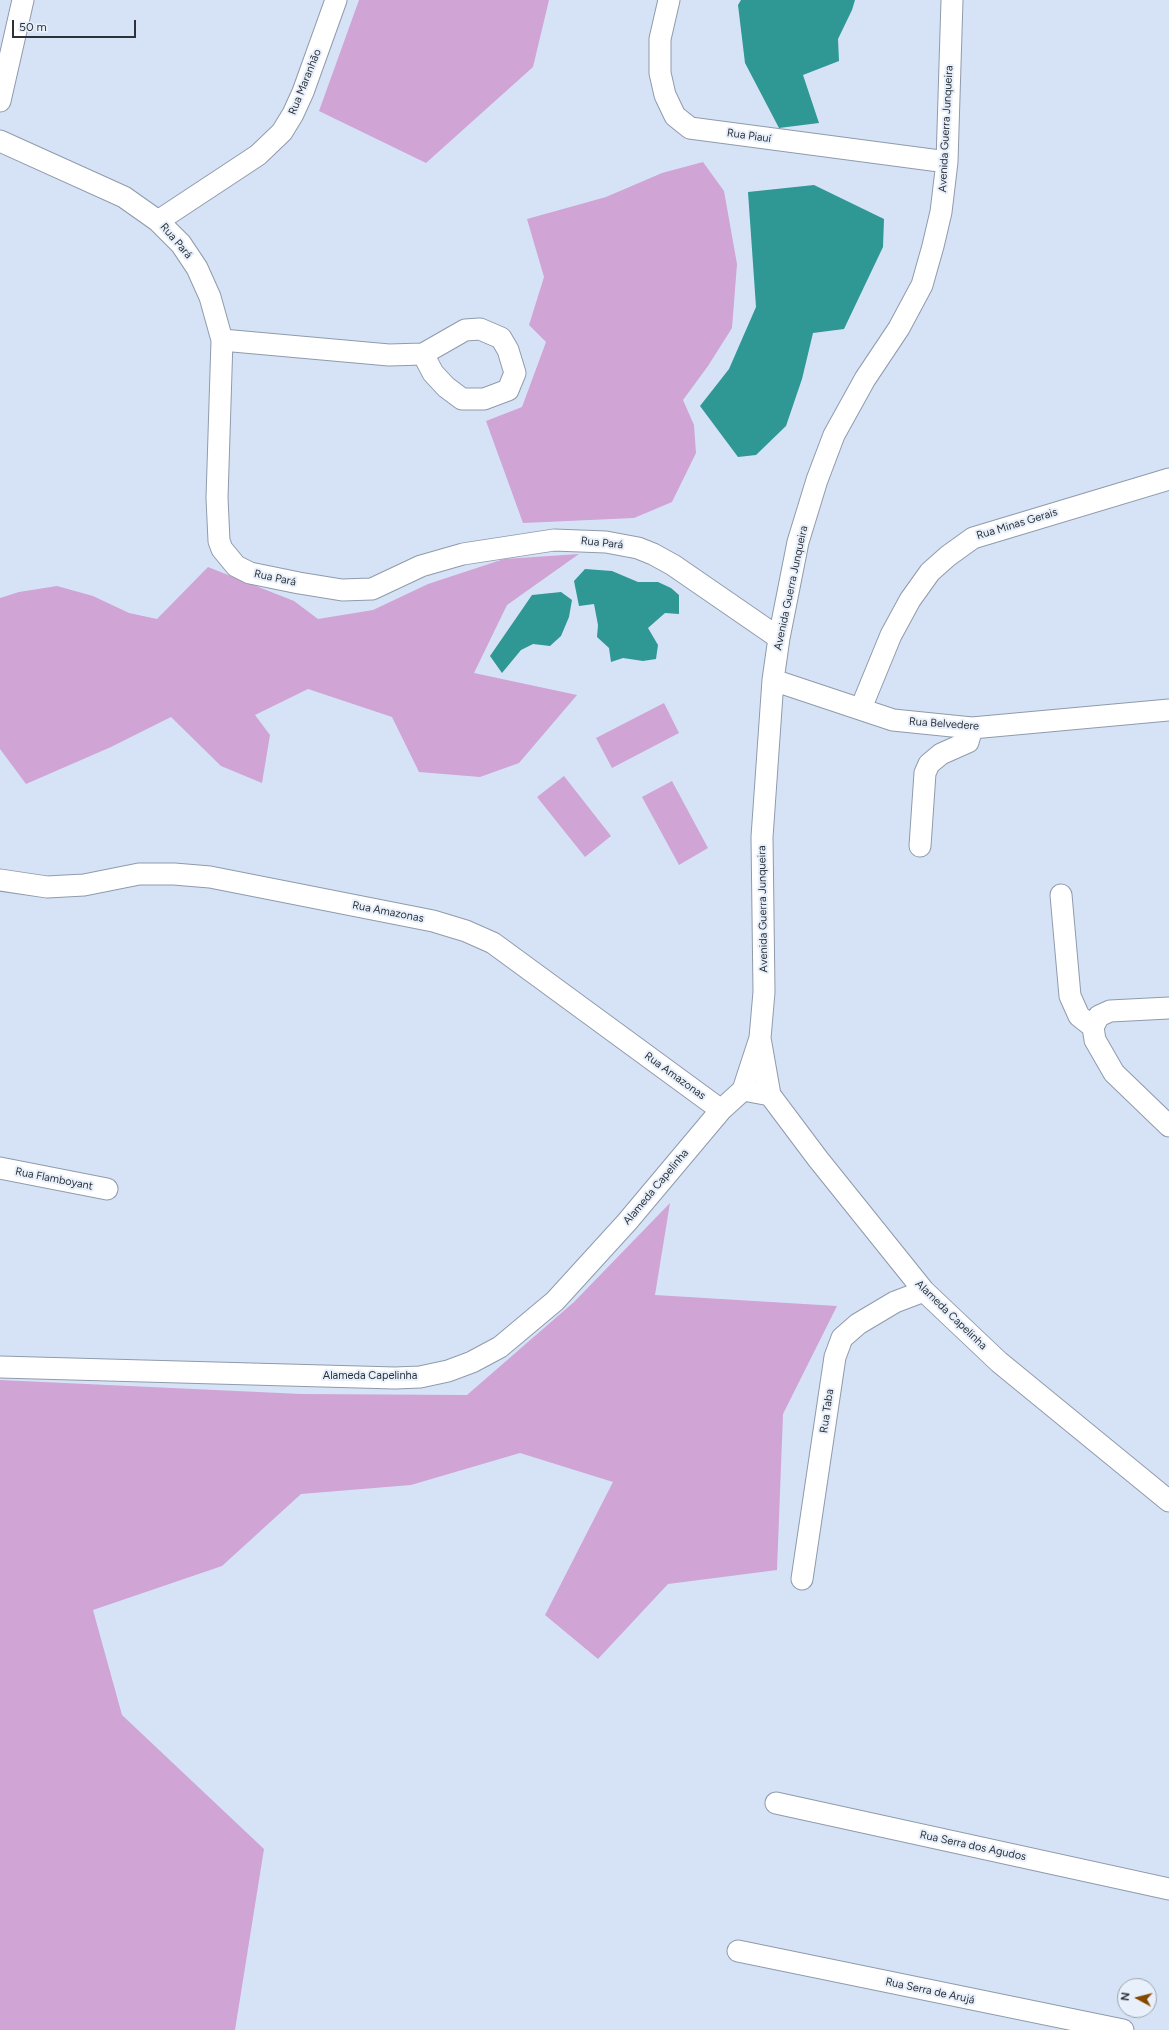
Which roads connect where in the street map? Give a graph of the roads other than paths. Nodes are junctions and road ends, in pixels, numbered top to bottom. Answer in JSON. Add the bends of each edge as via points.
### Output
{"nodes":[{"id":1,"x":23,"y":0,"type":"edge"},
{"id":2,"x":336,"y":0,"type":"edge"},
{"id":3,"x":669,"y":0,"type":"edge"},
{"id":4,"x":952,"y":0,"type":"edge"},
{"id":5,"x":0,"y":101,"type":"edge"},
{"id":6,"x":0,"y":141,"type":"edge"},
{"id":7,"x":947,"y":162,"type":"junction"},
{"id":8,"x":158,"y":221,"type":"junction"},
{"id":9,"x":222,"y":340,"type":"junction"},
{"id":10,"x":422,"y":354,"type":"dead end"},
{"id":11,"x":1169,"y":478,"type":"edge"},
{"id":12,"x":779,"y":638,"type":"junction"},
{"id":13,"x":773,"y":680,"type":"junction"},
{"id":14,"x":861,"y":708,"type":"junction"},
{"id":15,"x":1169,"y":710,"type":"edge"},
{"id":16,"x":972,"y":728,"type":"junction"},
{"id":17,"x":920,"y":846,"type":"dead end"},
{"id":18,"x":0,"y":880,"type":"edge"},
{"id":19,"x":1061,"y":895,"type":"dead end"},
{"id":20,"x":1169,"y":1008,"type":"edge"},
{"id":21,"x":1093,"y":1028,"type":"junction"},
{"id":22,"x":760,"y":1038,"type":"junction"},
{"id":23,"x":742,"y":1090,"type":"junction"},
{"id":24,"x":770,"y":1095,"type":"junction"},
{"id":25,"x":721,"y":1110,"type":"junction"},
{"id":26,"x":1169,"y":1126,"type":"edge"},
{"id":27,"x":0,"y":1168,"type":"edge"},
{"id":28,"x":107,"y":1189,"type":"dead end"},
{"id":29,"x":924,"y":1291,"type":"junction"},
{"id":30,"x":0,"y":1367,"type":"edge"},
{"id":31,"x":1169,"y":1501,"type":"edge"},
{"id":32,"x":802,"y":1579,"type":"dead end"},
{"id":33,"x":776,"y":1803,"type":"dead end"},
{"id":34,"x":1169,"y":1889,"type":"edge"},
{"id":35,"x":738,"y":1951,"type":"dead end"},
{"id":36,"x":1123,"y":2030,"type":"edge"}],
"edges":[{"from":1,"to":5,"type":"street"},
{"from":2,"to":8,"type":"street","name":"Rua Maranhão","via":[[303,92],[282,132],[258,155]]},
{"from":3,"to":7,"type":"street","name":"Rua Piauí","via":[[660,39],[660,73],[665,95],[675,116],[690,128]]},
{"from":4,"to":7,"type":"street","name":"Avenida Guerra Junqueira"},
{"from":6,"to":8,"type":"street","name":"Rua Pará","via":[[124,197]]},
{"from":7,"to":12,"type":"street","name":"Avenida Guerra Junqueira","via":[[941,212],[922,285],[834,435],[798,542]]},
{"from":8,"to":9,"type":"street","name":"Rua Pará","via":[[181,244],[198,268]]},
{"from":9,"to":10,"type":"street","via":[[388,355]]},
{"from":9,"to":12,"type":"street","name":"Rua Pará","via":[[217,498],[219,541],[222,549],[236,566],[250,573],[299,583],[342,590],[372,589],[421,566],[463,554],[554,540],[606,542],[638,548],[653,554]]},
{"from":11,"to":14,"type":"street","name":"Rua Minas Gerais","via":[[973,538],[948,556],[930,572],[910,600],[891,635]]},
{"from":12,"to":13,"type":"street","name":"Avenida Guerra Junqueira"},
{"from":13,"to":14,"type":"street","name":"Rua Belvedere"},
{"from":13,"to":22,"type":"street","name":"Avenida Guerra Junqueira","via":[[762,837],[764,992]]},
{"from":14,"to":16,"type":"street","name":"Rua Belvedere","via":[[893,720]]},
{"from":15,"to":16,"type":"street","name":"Rua Belvedere"},
{"from":16,"to":17,"type":"street","via":[[968,742],[942,754],[929,764],[925,773]]},
{"from":18,"to":25,"type":"street","name":"Rua Amazonas","via":[[48,887],[84,885],[139,874],[210,877],[433,921],[466,931],[493,942]]},
{"from":19,"to":21,"type":"street","via":[[1070,996],[1079,1016]]},
{"from":20,"to":21,"type":"street","via":[[1110,1011],[1099,1016]]},
{"from":21,"to":26,"type":"street","via":[[1095,1040],[1114,1073]]},
{"from":22,"to":23,"type":"street","name":"Avenida Guerra Junqueira"},
{"from":22,"to":24,"type":"street","name":"Avenida Guerra Junqueira"},
{"from":23,"to":24,"type":"street"},
{"from":23,"to":25,"type":"street","name":"Alameda Capelinha"},
{"from":24,"to":29,"type":"street","name":"Alameda Capelinha"},
{"from":25,"to":30,"type":"street","name":"Alameda Capelinha","via":[[627,1222],[555,1301],[500,1347],[448,1372],[396,1378]]},
{"from":27,"to":28,"type":"street","name":"Rua Flamboyant"},
{"from":29,"to":31,"type":"street","name":"Alameda Capelinha","via":[[999,1362]]},
{"from":29,"to":32,"type":"street","name":"Rua Taba","via":[[895,1302],[858,1324],[842,1338],[834,1358]]},
{"from":33,"to":34,"type":"street","name":"Rua Serra dos Agudos"},
{"from":35,"to":36,"type":"street","name":"Rua Serra de Arujá"}]}
